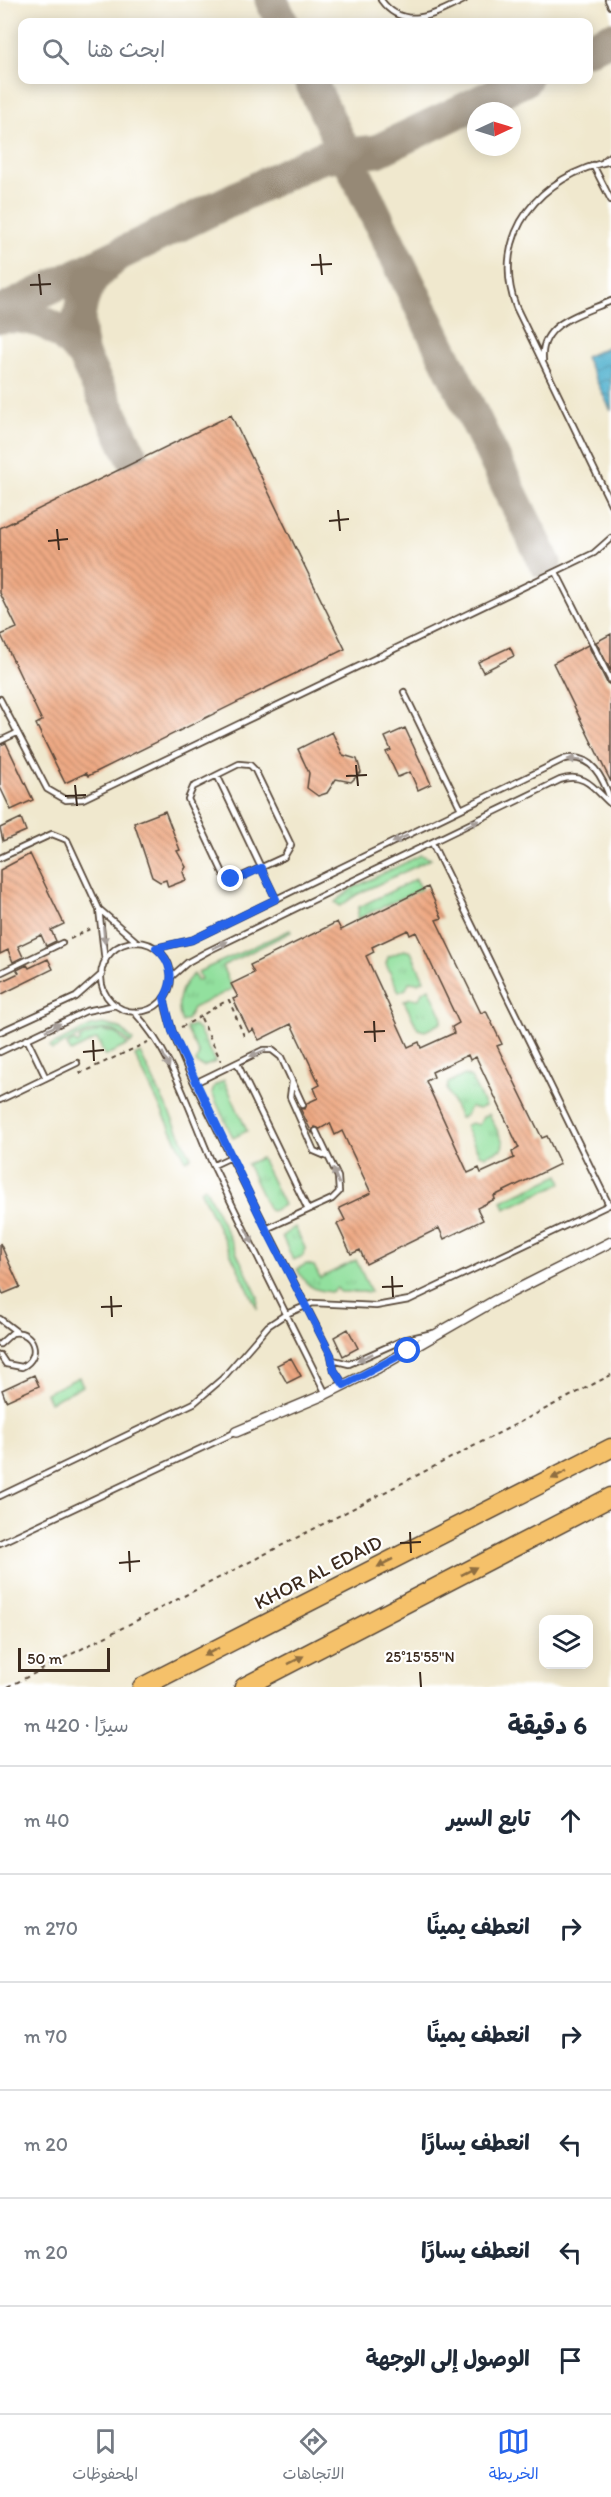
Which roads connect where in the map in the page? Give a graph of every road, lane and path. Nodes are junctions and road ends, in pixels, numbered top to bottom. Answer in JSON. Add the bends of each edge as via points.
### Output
{"nodes":[{"id":1,"x":381,"y":0,"type":"edge"},
{"id":2,"x":464,"y":0,"type":"edge"},
{"id":3,"x":608,"y":0,"type":"edge"},
{"id":4,"x":611,"y":6,"type":"edge"},
{"id":5,"x":407,"y":18,"type":"edge"},
{"id":6,"x":423,"y":18,"type":"edge"},
{"id":7,"x":611,"y":155,"type":"edge"},
{"id":8,"x":611,"y":161,"type":"edge"},
{"id":9,"x":602,"y":163,"type":"junction"},
{"id":10,"x":593,"y":165,"type":"junction"},
{"id":11,"x":611,"y":200,"type":"edge"},
{"id":12,"x":611,"y":301,"type":"edge"},
{"id":13,"x":544,"y":368,"type":"junction"},
{"id":14,"x":611,"y":504,"type":"edge"},
{"id":15,"x":611,"y":538,"type":"edge"},
{"id":16,"x":556,"y":572,"type":"junction"},
{"id":17,"x":611,"y":681,"type":"edge"},
{"id":18,"x":404,"y":692,"type":"dead end"},
{"id":19,"x":0,"y":699,"type":"edge"},
{"id":20,"x":17,"y":733,"type":"junction"},
{"id":21,"x":0,"y":741,"type":"edge"},
{"id":22,"x":217,"y":775,"type":"junction"},
{"id":23,"x":611,"y":802,"type":"edge"},
{"id":24,"x":461,"y":809,"type":"junction"},
{"id":25,"x":432,"y":843,"type":"junction"},
{"id":26,"x":0,"y":858,"type":"edge"},
{"id":27,"x":261,"y":868,"type":"junction"},
{"id":28,"x":276,"y":899,"type":"junction"},
{"id":29,"x":99,"y":909,"type":"junction"},
{"id":30,"x":102,"y":923,"type":"junction"},
{"id":31,"x":137,"y":942,"type":"junction"},
{"id":32,"x":62,"y":943,"type":"joint"},
{"id":33,"x":156,"y":948,"type":"junction"},
{"id":34,"x":105,"y":962,"type":"junction"},
{"id":35,"x":0,"y":974,"type":"edge"},
{"id":36,"x":102,"y":974,"type":"junction"},
{"id":37,"x":171,"y":977,"type":"junction"},
{"id":38,"x":164,"y":998,"type":"junction"},
{"id":39,"x":116,"y":1005,"type":"junction"},
{"id":40,"x":134,"y":1012,"type":"junction"},
{"id":41,"x":201,"y":1018,"type":"junction"},
{"id":42,"x":172,"y":1031,"type":"junction"},
{"id":43,"x":0,"y":1032,"type":"edge"},
{"id":44,"x":244,"y":1036,"type":"dead end"},
{"id":45,"x":27,"y":1039,"type":"junction"},
{"id":46,"x":155,"y":1039,"type":"junction"},
{"id":47,"x":0,"y":1052,"type":"edge"},
{"id":48,"x":77,"y":1063,"type":"joint"},
{"id":49,"x":237,"y":1064,"type":"junction"},
{"id":50,"x":225,"y":1069,"type":"junction"},
{"id":51,"x":46,"y":1078,"type":"junction"},
{"id":52,"x":292,"y":1082,"type":"junction"},
{"id":53,"x":195,"y":1083,"type":"junction"},
{"id":54,"x":0,"y":1100,"type":"edge"},
{"id":55,"x":303,"y":1105,"type":"dead end"},
{"id":56,"x":316,"y":1131,"type":"dead end"},
{"id":57,"x":231,"y":1157,"type":"junction"},
{"id":58,"x":328,"y":1157,"type":"junction"},
{"id":59,"x":214,"y":1165,"type":"junction"},
{"id":60,"x":610,"y":1204,"type":"edge"},
{"id":61,"x":308,"y":1210,"type":"junction"},
{"id":62,"x":266,"y":1229,"type":"junction"},
{"id":63,"x":611,"y":1242,"type":"edge"},
{"id":64,"x":305,"y":1304,"type":"junction"},
{"id":65,"x":286,"y":1314,"type":"junction"},
{"id":66,"x":0,"y":1319,"type":"edge"},
{"id":67,"x":17,"y":1332,"type":"junction"},
{"id":68,"x":436,"y":1333,"type":"junction"},
{"id":69,"x":0,"y":1344,"type":"edge"},
{"id":70,"x":0,"y":1355,"type":"edge"},
{"id":71,"x":333,"y":1360,"type":"junction"},
{"id":72,"x":611,"y":1375,"type":"edge"},
{"id":73,"x":344,"y":1385,"type":"junction"},
{"id":74,"x":326,"y":1394,"type":"junction"},
{"id":75,"x":237,"y":1432,"type":"joint"},
{"id":76,"x":611,"y":1448,"type":"edge"},
{"id":77,"x":0,"y":1496,"type":"edge"},
{"id":78,"x":611,"y":1497,"type":"edge"},
{"id":79,"x":0,"y":1543,"type":"edge"},
{"id":80,"x":8,"y":1687,"type":"edge"},
{"id":81,"x":142,"y":1687,"type":"edge"},
{"id":82,"x":244,"y":1687,"type":"edge"}],
"edges":[{"from":1,"to":5,"type":"lane","via":[[398,16]]},
{"from":2,"to":6,"type":"lane"},
{"from":3,"to":4,"type":"lane"},
{"from":7,"to":9,"type":"lane"},
{"from":8,"to":9,"type":"lane"},
{"from":9,"to":10,"type":"lane"},
{"from":10,"to":11,"type":"lane"},
{"from":10,"to":13,"type":"lane","via":[[538,198],[523,216],[510,249],[508,273],[512,296]]},
{"from":12,"to":13,"type":"lane","via":[[562,323],[548,334],[542,348]]},
{"from":13,"to":14,"type":"lane"},
{"from":15,"to":16,"type":"lane","via":[[594,553]]},
{"from":16,"to":17,"type":"lane"},
{"from":16,"to":20,"type":"lane","via":[[84,799],[66,800],[47,789]]},
{"from":18,"to":24,"type":"lane"},
{"from":19,"to":20,"type":"lane"},
{"from":20,"to":21,"type":"lane"},
{"from":22,"to":27,"type":"lane"},
{"from":22,"to":27,"type":"lane","via":[[193,787],[189,803],[227,878],[238,879]]},
{"from":22,"to":27,"type":"lane","via":[[243,763],[253,767],[290,841],[288,854]]},
{"from":23,"to":24,"type":"lane","one_way":true,"via":[[596,770],[581,758],[571,758]]},
{"from":25,"to":23,"type":"lane","one_way":true,"via":[[566,778],[588,781]]},
{"from":24,"to":28,"type":"lane","one_way":true},
{"from":37,"to":25,"type":"lane","one_way":true,"via":[[208,951]]},
{"from":25,"to":60,"type":"lane"},
{"from":26,"to":29,"type":"lane","via":[[47,835],[63,836]]},
{"from":27,"to":28,"type":"lane"},
{"from":28,"to":33,"type":"lane","via":[[192,940]]},
{"from":29,"to":30,"type":"lane"},
{"from":29,"to":31,"type":"lane"},
{"from":30,"to":32,"type":"path"},
{"from":30,"to":34,"type":"lane","one_way":true},
{"from":31,"to":33,"type":"lane"},
{"from":31,"to":34,"type":"lane","via":[[118,947]]},
{"from":32,"to":35,"type":"lane"},
{"from":33,"to":37,"type":"lane","via":[[169,964]]},
{"from":34,"to":36,"type":"lane"},
{"from":36,"to":39,"type":"lane","via":[[106,994]]},
{"from":36,"to":43,"type":"lane","via":[[69,1002]]},
{"from":37,"to":38,"type":"lane"},
{"from":38,"to":40,"type":"lane","via":[[154,1007]]},
{"from":38,"to":42,"type":"lane"},
{"from":39,"to":40,"type":"lane"},
{"from":45,"to":39,"type":"lane","one_way":true,"via":[[86,1011]]},
{"from":40,"to":46,"type":"lane"},
{"from":41,"to":42,"type":"path"},
{"from":41,"to":44,"type":"path","via":[[207,1009],[229,999]]},
{"from":41,"to":50,"type":"path"},
{"from":42,"to":53,"type":"lane"},
{"from":45,"to":47,"type":"lane"},
{"from":45,"to":51,"type":"lane"},
{"from":46,"to":48,"type":"path","via":[[81,1073]]},
{"from":46,"to":59,"type":"lane","one_way":true},
{"from":48,"to":51,"type":"lane"},
{"from":49,"to":50,"type":"lane"},
{"from":52,"to":49,"type":"lane","one_way":true,"via":[[279,1054],[272,1050],[263,1050]]},
{"from":49,"to":61,"type":"lane"},
{"from":50,"to":53,"type":"lane"},
{"from":51,"to":54,"type":"lane"},
{"from":52,"to":55,"type":"lane"},
{"from":52,"to":58,"type":"lane","via":[[290,1097],[314,1151]]},
{"from":53,"to":57,"type":"lane"},
{"from":56,"to":58,"type":"lane"},
{"from":57,"to":59,"type":"lane"},
{"from":57,"to":62,"type":"lane"},
{"from":61,"to":58,"type":"lane","one_way":true,"via":[[339,1192],[339,1181]]},
{"from":59,"to":65,"type":"lane","one_way":true},
{"from":60,"to":64,"type":"lane","via":[[409,1300],[376,1306]]},
{"from":61,"to":62,"type":"lane"},
{"from":62,"to":64,"type":"lane"},
{"from":63,"to":68,"type":"street"},
{"from":64,"to":65,"type":"lane"},
{"from":64,"to":71,"type":"lane"},
{"from":65,"to":74,"type":"lane"},
{"from":65,"to":77,"type":"lane","via":[[268,1326],[222,1379],[194,1403]]},
{"from":66,"to":67,"type":"lane"},
{"from":67,"to":69,"type":"lane","via":[[6,1335]]},
{"from":67,"to":70,"type":"lane","via":[[27,1335],[34,1344],[31,1360],[22,1366],[11,1366]]},
{"from":68,"to":71,"type":"lane","one_way":true,"via":[[404,1340],[349,1364]]},
{"from":68,"to":73,"type":"street"},
{"from":71,"to":73,"type":"lane","via":[[334,1370]]},
{"from":72,"to":80,"type":"path"},
{"from":73,"to":74,"type":"street"},
{"from":74,"to":75,"type":"street"},
{"from":75,"to":79,"type":"lane"},
{"from":76,"to":81,"type":"highway","name":"KHOR AL EDAID","one_way":true},
{"from":82,"to":78,"type":"highway","one_way":true}]}
